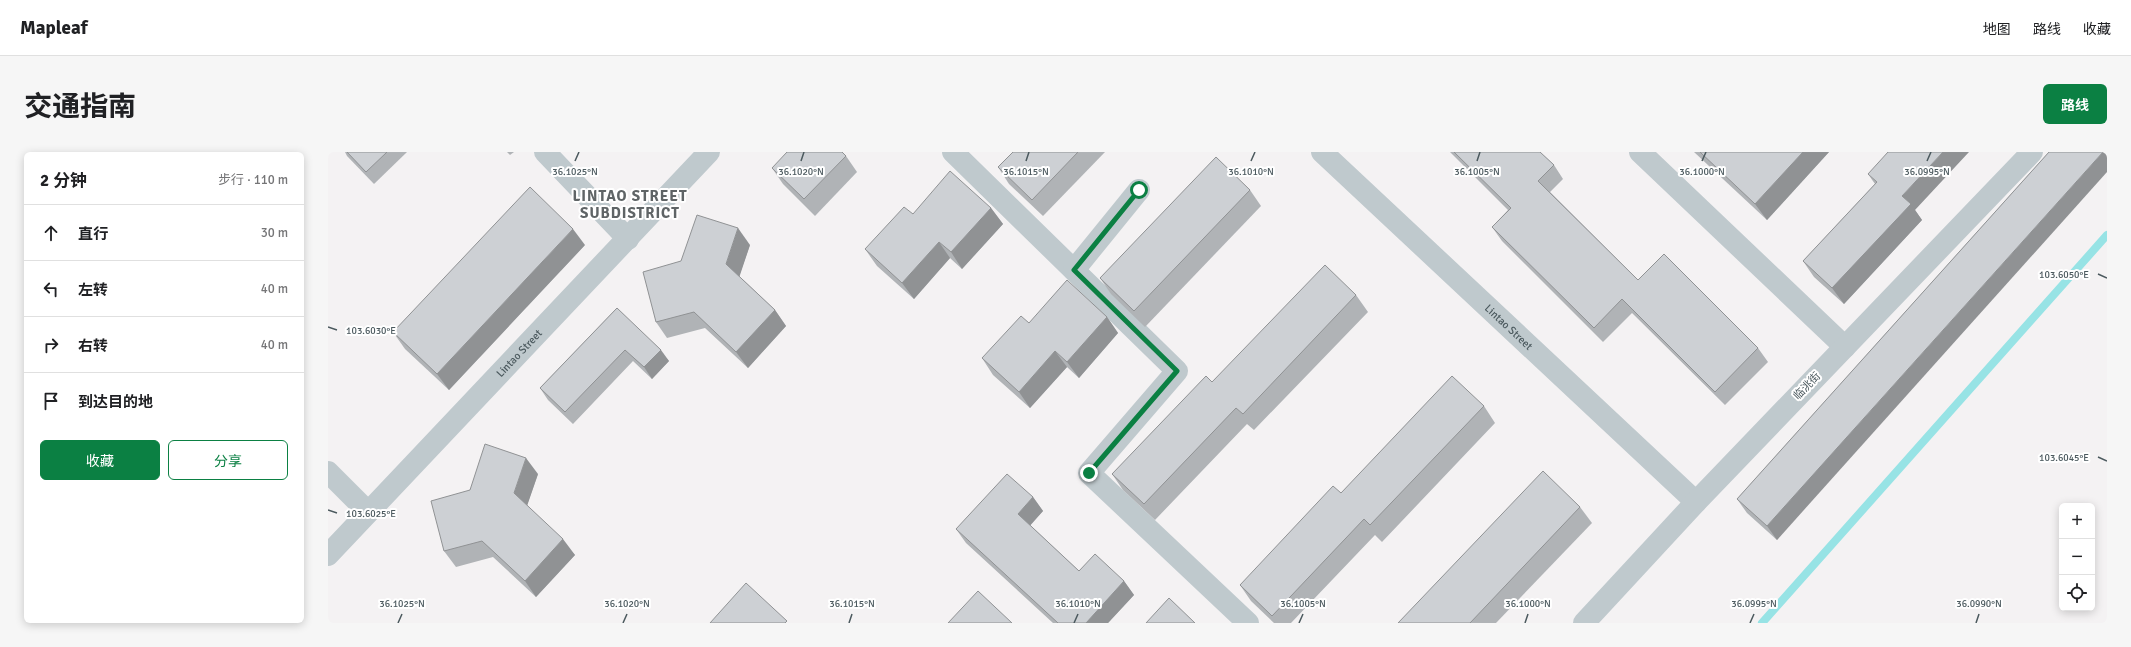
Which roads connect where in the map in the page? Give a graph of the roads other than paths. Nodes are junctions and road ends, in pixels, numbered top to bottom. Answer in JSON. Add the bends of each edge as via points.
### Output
{"nodes":[{"id":1,"x":544,"y":152,"type":"edge"},
{"id":2,"x":709,"y":152,"type":"edge"},
{"id":3,"x":953,"y":152,"type":"edge"},
{"id":4,"x":1322,"y":152,"type":"edge"},
{"id":5,"x":1640,"y":152,"type":"edge"},
{"id":6,"x":2032,"y":152,"type":"edge"},
{"id":7,"x":1139,"y":190,"type":"dead end"},
{"id":8,"x":628,"y":239,"type":"junction"},
{"id":9,"x":1074,"y":270,"type":"junction"},
{"id":10,"x":1845,"y":347,"type":"junction"},
{"id":11,"x":328,"y":472,"type":"edge"},
{"id":12,"x":1696,"y":502,"type":"junction"},
{"id":13,"x":368,"y":512,"type":"junction"},
{"id":14,"x":328,"y":555,"type":"edge"},
{"id":15,"x":1248,"y":623,"type":"edge"},
{"id":16,"x":1584,"y":623,"type":"edge"}],
"edges":[{"from":1,"to":8,"type":"street"},
{"from":2,"to":8,"type":"street","name":"Lintao Street"},
{"from":3,"to":9,"type":"street"},
{"from":4,"to":12,"type":"street","name":"Lintao Street"},
{"from":5,"to":10,"type":"street"},
{"from":6,"to":10,"type":"street","name":"临洮街"},
{"from":7,"to":9,"type":"street"},
{"from":8,"to":13,"type":"street","name":"Lintao Street"},
{"from":9,"to":15,"type":"street","via":[[1177,371],[1089,473]]},
{"from":10,"to":12,"type":"street","name":"临洮街"},
{"from":11,"to":13,"type":"street"},
{"from":12,"to":16,"type":"street","name":"临洮街"},
{"from":13,"to":14,"type":"street","name":"Lintao Street"}]}
